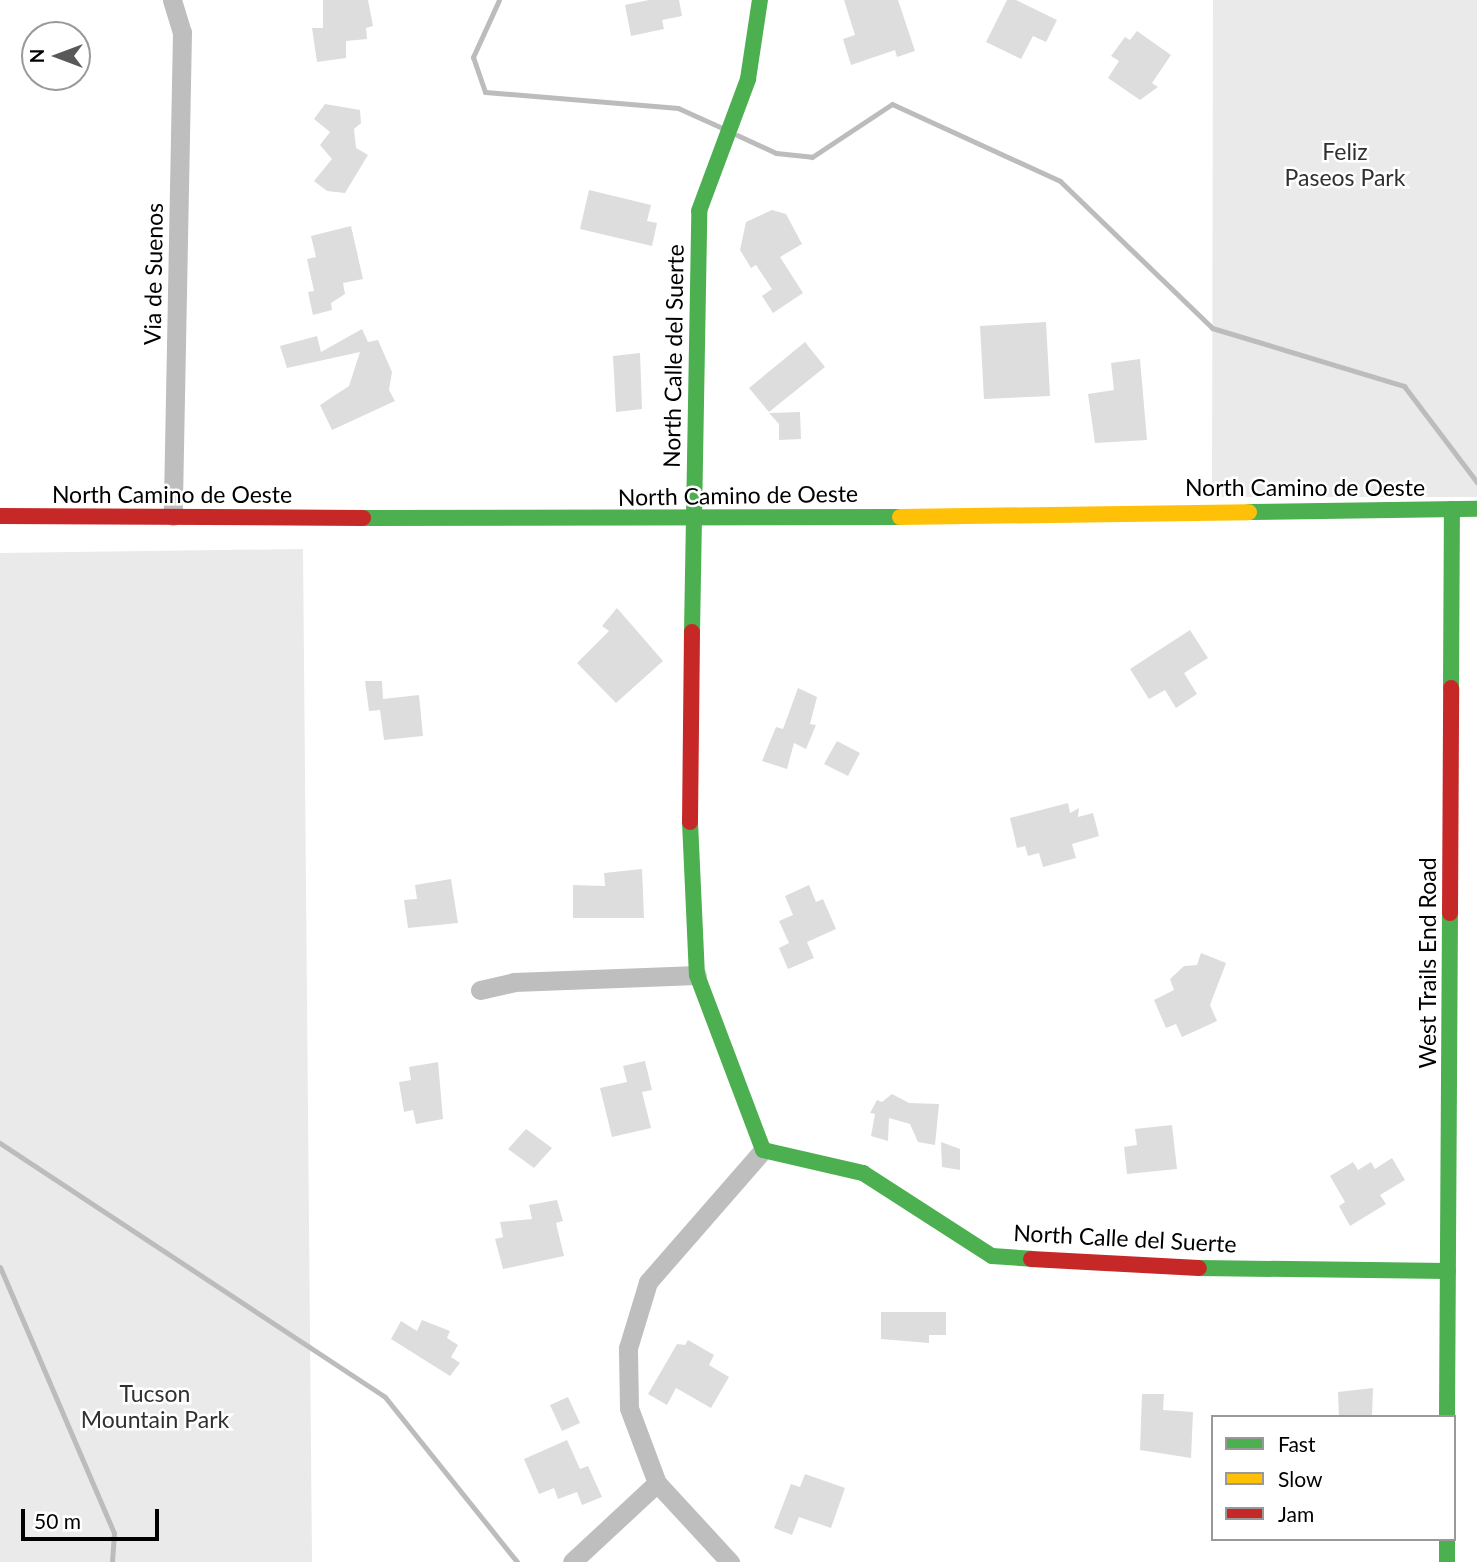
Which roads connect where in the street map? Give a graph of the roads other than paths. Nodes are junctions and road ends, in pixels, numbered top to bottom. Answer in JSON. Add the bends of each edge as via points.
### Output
{"nodes":[{"id":1,"x":172,"y":0,"type":"edge"},
{"id":2,"x":760,"y":0,"type":"edge"},
{"id":3,"x":1452,"y":509,"type":"junction"},
{"id":4,"x":1477,"y":509,"type":"edge"},
{"id":5,"x":0,"y":516,"type":"edge"},
{"id":6,"x":173,"y":516,"type":"junction"},
{"id":7,"x":695,"y":520,"type":"junction"},
{"id":8,"x":696,"y":975,"type":"junction"},
{"id":9,"x":480,"y":990,"type":"dead end"},
{"id":10,"x":763,"y":1150,"type":"junction"},
{"id":11,"x":1448,"y":1271,"type":"junction"},
{"id":12,"x":1447,"y":1415,"type":"edge"},
{"id":13,"x":657,"y":1483,"type":"junction"},
{"id":14,"x":1447,"y":1541,"type":"edge"},
{"id":15,"x":572,"y":1562,"type":"edge"},
{"id":16,"x":730,"y":1562,"type":"edge"},
{"id":17,"x":1447,"y":1562,"type":"edge"}],
"edges":[{"from":1,"to":6,"type":"street","name":"Via de Suenos","via":[[182,32]]},
{"from":2,"to":7,"type":"street","name":"North Calle del Suerte","via":[[748,79],[699,211]]},
{"from":3,"to":4,"type":"street","name":"North Camino de Oeste"},
{"from":3,"to":7,"type":"street","name":"North Camino de Oeste"},
{"from":3,"to":11,"type":"street","name":"West Trails End Road"},
{"from":5,"to":6,"type":"street","name":"North Camino de Oeste"},
{"from":6,"to":7,"type":"street","name":"North Camino de Oeste"},
{"from":7,"to":8,"type":"street","name":"North Calle del Suerte","via":[[689,799]]},
{"from":8,"to":9,"type":"street","via":[[514,982]]},
{"from":8,"to":10,"type":"street","name":"North Calle del Suerte"},
{"from":10,"to":11,"type":"street","name":"North Calle del Suerte","via":[[863,1173],[992,1256],[1167,1268]]},
{"from":10,"to":13,"type":"street","via":[[648,1282],[628,1348],[629,1408]]},
{"from":11,"to":12,"type":"street","name":"West Trails End Road"},
{"from":13,"to":15,"type":"street"},
{"from":13,"to":16,"type":"street"},
{"from":14,"to":17,"type":"street"}]}
